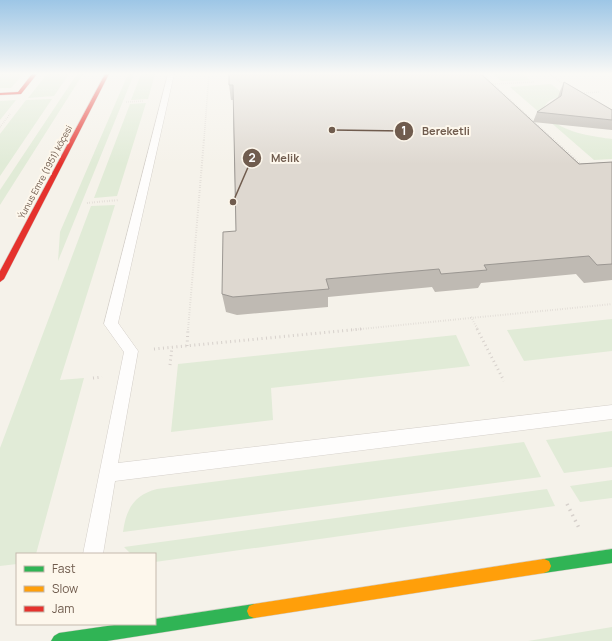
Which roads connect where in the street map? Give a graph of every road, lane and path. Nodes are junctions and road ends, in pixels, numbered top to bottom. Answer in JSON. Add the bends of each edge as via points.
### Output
{"nodes":[{"id":1,"x":91,"y":104,"type":"edge"},
{"id":2,"x":165,"y":104,"type":"edge"},
{"id":3,"x":207,"y":104,"type":"edge"},
{"id":4,"x":514,"y":104,"type":"edge"},
{"id":5,"x":583,"y":166,"type":"edge"},
{"id":6,"x":116,"y":200,"type":"dead end"},
{"id":7,"x":87,"y":202,"type":"dead end"},
{"id":8,"x":0,"y":279,"type":"edge"},
{"id":9,"x":612,"y":304,"type":"edge"},
{"id":10,"x":471,"y":317,"type":"junction"},
{"id":11,"x":187,"y":346,"type":"junction"},
{"id":12,"x":172,"y":347,"type":"junction"},
{"id":13,"x":131,"y":351,"type":"junction"},
{"id":14,"x":170,"y":364,"type":"dead end"},
{"id":15,"x":504,"y":381,"type":"dead end"},
{"id":16,"x":612,"y":412,"type":"edge"},
{"id":17,"x":108,"y":473,"type":"junction"},
{"id":18,"x":93,"y":553,"type":"edge"},
{"id":19,"x":612,"y":556,"type":"edge"},
{"id":20,"x":156,"y":622,"type":"edge"},
{"id":21,"x":134,"y":625,"type":"edge"},
{"id":22,"x":72,"y":634,"type":"edge"}],
"edges":[{"from":1,"to":8,"type":"street","name":"Ýunus Emre (1951) köçesi"},
{"from":2,"to":13,"type":"lane","via":[[110,324]]},
{"from":3,"to":11,"type":"path"},
{"from":4,"to":5,"type":"path"},
{"from":6,"to":7,"type":"path"},
{"from":9,"to":10,"type":"path"},
{"from":10,"to":11,"type":"path"},
{"from":10,"to":15,"type":"path"},
{"from":11,"to":12,"type":"path"},
{"from":12,"to":13,"type":"path"},
{"from":12,"to":14,"type":"path"},
{"from":13,"to":17,"type":"lane"},
{"from":16,"to":17,"type":"lane"},
{"from":17,"to":18,"type":"lane"},
{"from":19,"to":20,"type":"street"},
{"from":21,"to":22,"type":"street"}]}
